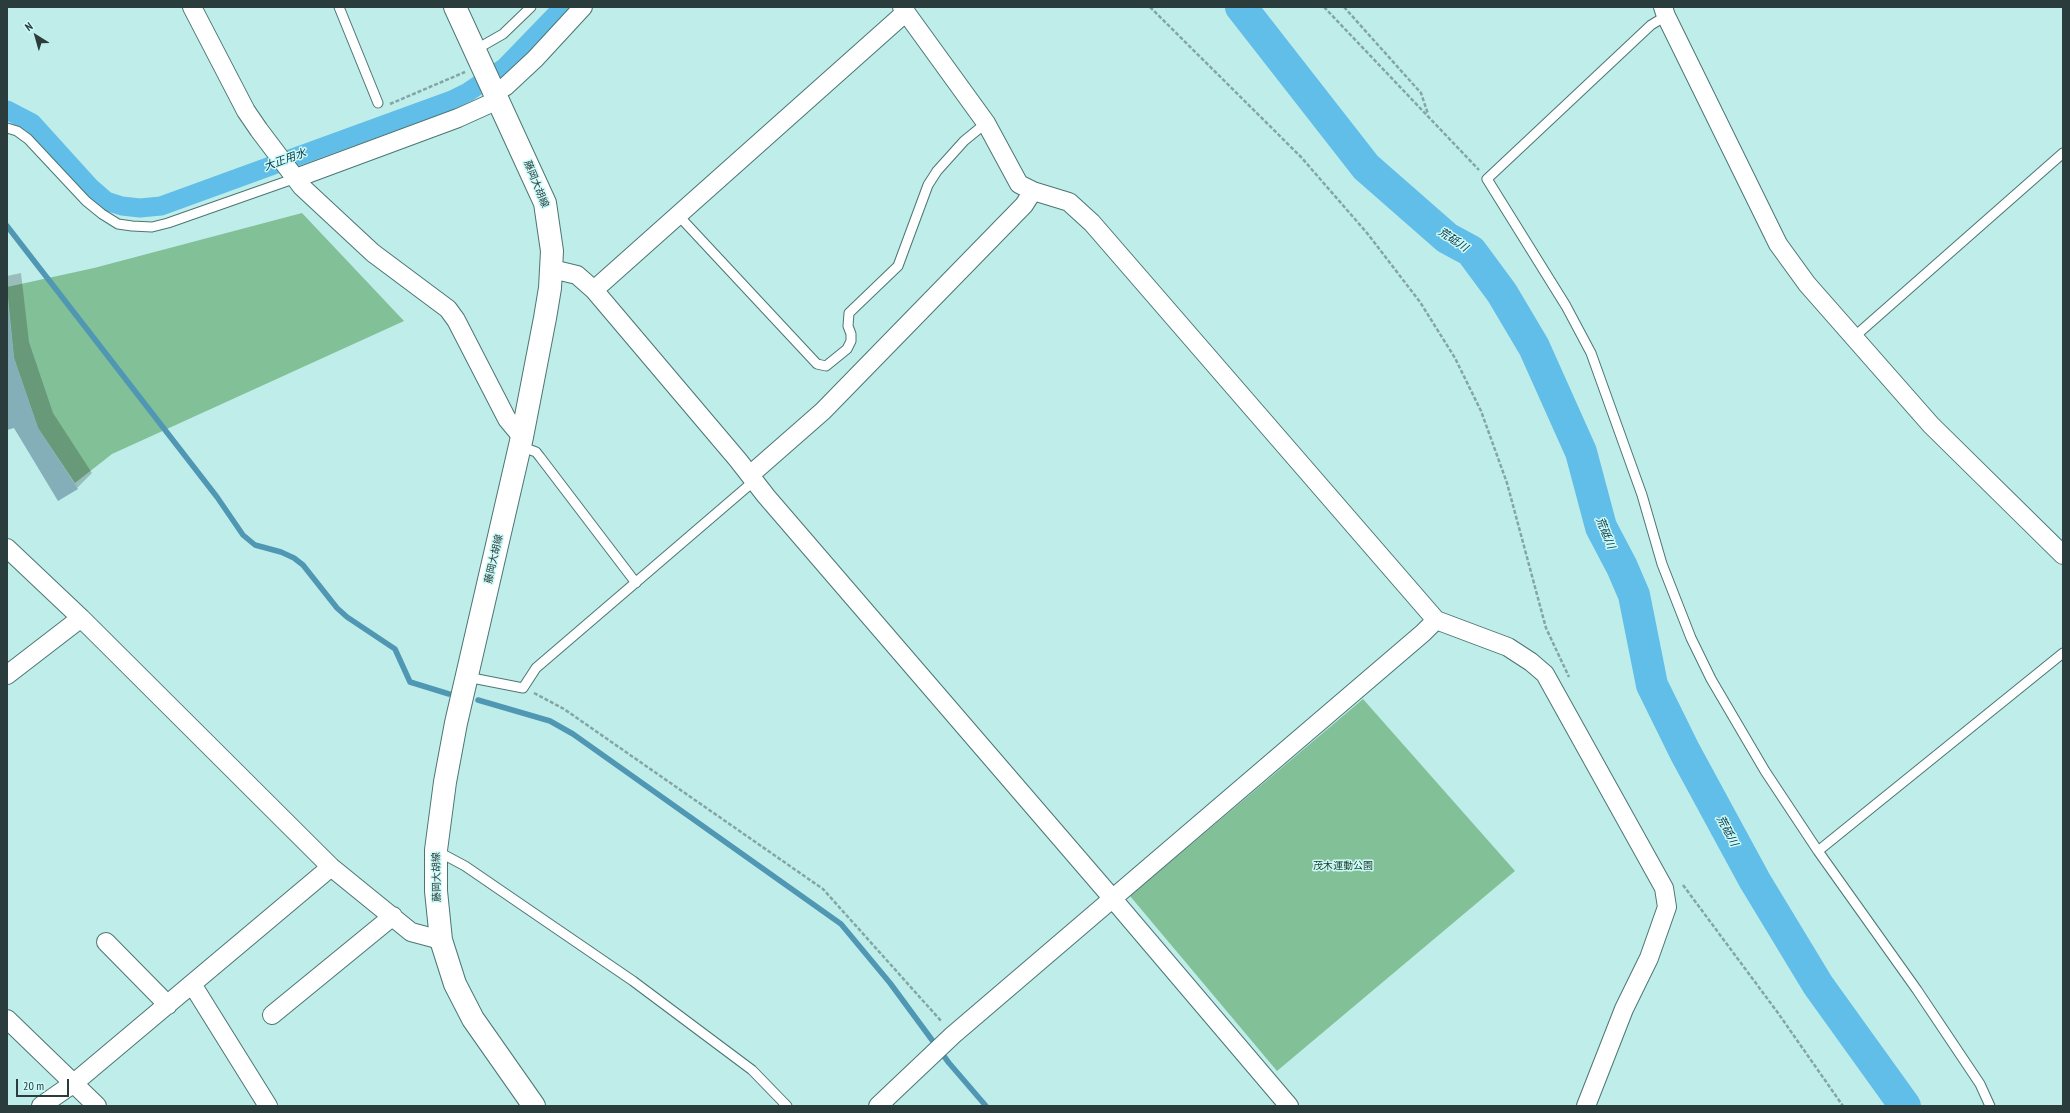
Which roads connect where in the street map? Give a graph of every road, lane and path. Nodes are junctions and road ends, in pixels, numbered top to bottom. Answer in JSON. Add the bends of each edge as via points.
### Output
{"nodes":[{"id":1,"x":192,"y":7,"type":"edge"},
{"id":2,"x":339,"y":7,"type":"edge"},
{"id":3,"x":455,"y":7,"type":"edge"},
{"id":4,"x":531,"y":7,"type":"edge"},
{"id":5,"x":582,"y":7,"type":"edge"},
{"id":6,"x":1150,"y":7,"type":"edge"},
{"id":7,"x":1324,"y":7,"type":"edge"},
{"id":8,"x":1344,"y":7,"type":"edge"},
{"id":9,"x":904,"y":9,"type":"edge"},
{"id":10,"x":1665,"y":11,"type":"edge"},
{"id":11,"x":487,"y":78,"type":"junction"},
{"id":12,"x":378,"y":103,"type":"joint"},
{"id":13,"x":1429,"y":117,"type":"junction"},
{"id":14,"x":986,"y":123,"type":"junction"},
{"id":15,"x":7,"y":128,"type":"edge"},
{"id":16,"x":2063,"y":153,"type":"edge"},
{"id":17,"x":294,"y":175,"type":"junction"},
{"id":18,"x":1487,"y":179,"type":"junction"},
{"id":19,"x":1033,"y":191,"type":"junction"},
{"id":20,"x":678,"y":215,"type":"junction"},
{"id":21,"x":552,"y":269,"type":"junction"},
{"id":22,"x":594,"y":290,"type":"junction"},
{"id":23,"x":1854,"y":337,"type":"junction"},
{"id":24,"x":521,"y":441,"type":"junction"},
{"id":25,"x":752,"y":478,"type":"junction"},
{"id":26,"x":7,"y":548,"type":"edge"},
{"id":27,"x":2063,"y":555,"type":"edge"},
{"id":28,"x":636,"y":583,"type":"junction"},
{"id":29,"x":81,"y":618,"type":"junction"},
{"id":30,"x":1436,"y":620,"type":"junction"},
{"id":31,"x":2063,"y":653,"type":"edge"},
{"id":32,"x":7,"y":675,"type":"edge"},
{"id":33,"x":467,"y":677,"type":"junction"},
{"id":34,"x":1572,"y":684,"type":"dead end"},
{"id":35,"x":523,"y":688,"type":"junction"},
{"id":36,"x":436,"y":850,"type":"junction"},
{"id":37,"x":1818,"y":851,"type":"junction"},
{"id":38,"x":331,"y":867,"type":"junction"},
{"id":39,"x":1681,"y":883,"type":"dead end"},
{"id":40,"x":1114,"y":899,"type":"junction"},
{"id":41,"x":392,"y":916,"type":"junction"},
{"id":42,"x":441,"y":940,"type":"junction"},
{"id":43,"x":106,"y":942,"type":"dead end"},
{"id":44,"x":192,"y":984,"type":"junction"},
{"id":45,"x":168,"y":1005,"type":"junction"},
{"id":46,"x":272,"y":1015,"type":"dead end"},
{"id":47,"x":7,"y":1019,"type":"edge"},
{"id":48,"x":953,"y":1035,"type":"junction"},
{"id":49,"x":74,"y":1083,"type":"junction"},
{"id":50,"x":41,"y":1106,"type":"edge"},
{"id":51,"x":97,"y":1106,"type":"edge"},
{"id":52,"x":268,"y":1106,"type":"edge"},
{"id":53,"x":534,"y":1106,"type":"edge"},
{"id":54,"x":787,"y":1106,"type":"edge"},
{"id":55,"x":878,"y":1106,"type":"edge"},
{"id":56,"x":1288,"y":1106,"type":"edge"},
{"id":57,"x":1586,"y":1106,"type":"edge"},
{"id":58,"x":1843,"y":1106,"type":"edge"},
{"id":59,"x":1990,"y":1106,"type":"edge"}],
"edges":[{"from":1,"to":17,"type":"street","via":[[246,111]]},
{"from":2,"to":12,"type":"lane"},
{"from":3,"to":11,"type":"main road","name":"藤岡大胡線"},
{"from":4,"to":11,"type":"lane","via":[[504,34]]},
{"from":5,"to":11,"type":"street","via":[[534,60],[506,86]]},
{"from":6,"to":34,"type":"path","via":[[1301,157],[1367,233],[1420,302],[1455,358],[1481,411],[1502,469],[1546,628]]},
{"from":7,"to":13,"type":"path"},
{"from":8,"to":13,"type":"path","via":[[1421,93]]},
{"from":9,"to":14,"type":"street"},
{"from":9,"to":20,"type":"street"},
{"from":10,"to":18,"type":"lane"},
{"from":10,"to":23,"type":"street","via":[[1778,244],[1807,284]]},
{"from":11,"to":12,"type":"path","via":[[384,106]]},
{"from":11,"to":17,"type":"street","via":[[458,118]]},
{"from":11,"to":21,"type":"main road","name":"藤岡大胡線","via":[[545,203],[551,237]]},
{"from":13,"to":18,"type":"path"},
{"from":14,"to":19,"type":"street","via":[[1019,184]]},
{"from":14,"to":20,"type":"lane","via":[[964,140],[937,171],[928,185],[898,266],[849,313],[851,341],[847,349],[826,366],[817,364]]},
{"from":15,"to":17,"type":"lane","via":[[28,139],[86,201],[118,224],[152,227],[168,223]]},
{"from":16,"to":23,"type":"lane"},
{"from":17,"to":24,"type":"street","via":[[302,187],[373,253],[448,309]]},
{"from":18,"to":37,"type":"lane","via":[[1566,306],[1591,353],[1642,495],[1662,564],[1691,638],[1711,679],[1765,771]]},
{"from":19,"to":25,"type":"street","via":[[1024,205],[823,411]]},
{"from":19,"to":30,"type":"street","via":[[1069,202],[1092,223]]},
{"from":20,"to":22,"type":"street"},
{"from":21,"to":22,"type":"street","via":[[577,275]]},
{"from":21,"to":24,"type":"main road","name":"藤岡大胡線"},
{"from":22,"to":25,"type":"street"},
{"from":23,"to":27,"type":"street","via":[[1932,425]]},
{"from":24,"to":28,"type":"lane","via":[[540,457]]},
{"from":24,"to":33,"type":"main road","name":"藤岡大胡線"},
{"from":25,"to":28,"type":"lane"},
{"from":25,"to":40,"type":"street"},
{"from":26,"to":29,"type":"street"},
{"from":28,"to":35,"type":"lane","via":[[536,668]]},
{"from":29,"to":32,"type":"street"},
{"from":29,"to":38,"type":"street"},
{"from":30,"to":40,"type":"street"},
{"from":30,"to":57,"type":"street","via":[[1508,647],[1545,674],[1664,888],[1667,907],[1649,958],[1624,1009]]},
{"from":31,"to":37,"type":"lane"},
{"from":33,"to":35,"type":"lane"},
{"from":33,"to":36,"type":"main road","name":"藤岡大胡線","via":[[445,782]]},
{"from":35,"to":48,"type":"path","via":[[564,709],[823,889]]},
{"from":36,"to":42,"type":"main road","name":"藤岡大胡線","via":[[436,891]]},
{"from":36,"to":54,"type":"lane","via":[[465,866],[632,981],[752,1070]]},
{"from":37,"to":59,"type":"lane","via":[[1926,1003],[1980,1084]]},
{"from":38,"to":41,"type":"street"},
{"from":38,"to":44,"type":"street"},
{"from":39,"to":58,"type":"path","via":[[1778,1013]]},
{"from":40,"to":48,"type":"street"},
{"from":40,"to":56,"type":"street"},
{"from":41,"to":42,"type":"street","via":[[411,932]]},
{"from":41,"to":46,"type":"street"},
{"from":42,"to":53,"type":"main road","name":"藤岡大胡線","via":[[455,984],[474,1019]]},
{"from":43,"to":45,"type":"street"},
{"from":44,"to":45,"type":"street"},
{"from":44,"to":52,"type":"street"},
{"from":45,"to":49,"type":"street"},
{"from":47,"to":49,"type":"street"},
{"from":48,"to":55,"type":"street"},
{"from":49,"to":50,"type":"street"},
{"from":49,"to":51,"type":"street"}]}
